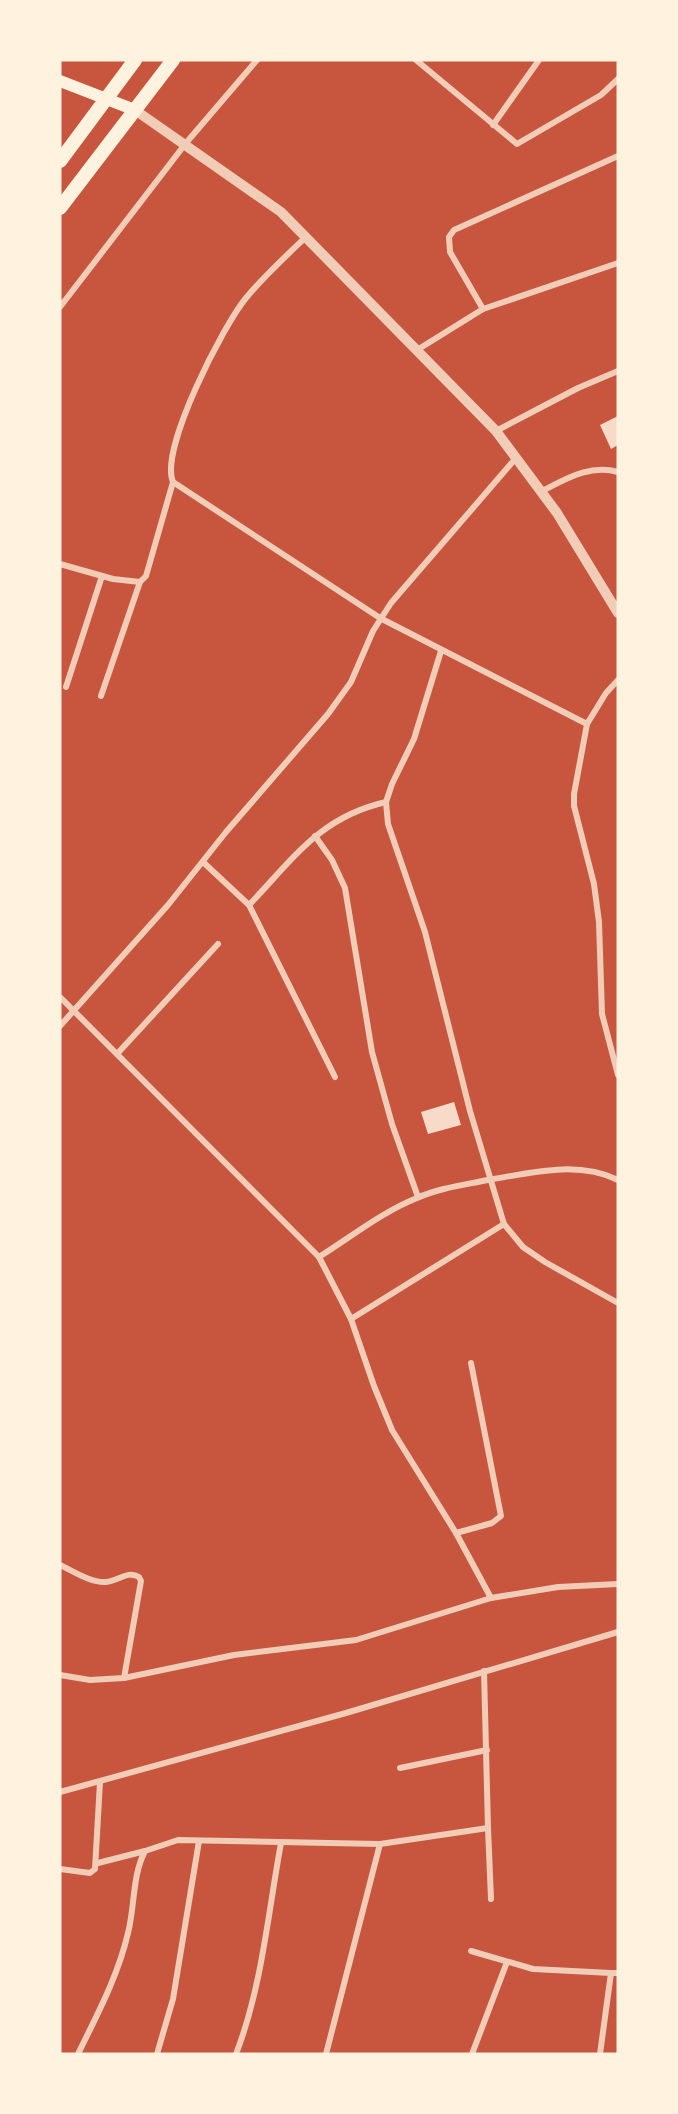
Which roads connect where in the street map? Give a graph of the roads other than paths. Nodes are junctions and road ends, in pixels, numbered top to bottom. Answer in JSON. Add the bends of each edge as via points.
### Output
{"nodes":[{"id":1,"x":135,"y":60,"type":"edge"},
{"id":2,"x":173,"y":60,"type":"edge"},
{"id":3,"x":257,"y":60,"type":"edge"},
{"id":4,"x":416,"y":60,"type":"edge"},
{"id":5,"x":539,"y":60,"type":"edge"},
{"id":6,"x":618,"y":79,"type":"edge"},
{"id":7,"x":60,"y":81,"type":"edge"},
{"id":8,"x":106,"y":98,"type":"junction"},
{"id":9,"x":135,"y":110,"type":"junction"},
{"id":10,"x":493,"y":125,"type":"junction"},
{"id":11,"x":186,"y":143,"type":"junction"},
{"id":12,"x":618,"y":156,"type":"edge"},
{"id":13,"x":60,"y":161,"type":"edge"},
{"id":14,"x":60,"y":208,"type":"edge"},
{"id":15,"x":307,"y":236,"type":"junction"},
{"id":16,"x":618,"y":263,"type":"edge"},
{"id":17,"x":60,"y":307,"type":"edge"},
{"id":18,"x":483,"y":309,"type":"junction"},
{"id":19,"x":417,"y":350,"type":"junction"},
{"id":20,"x":618,"y":371,"type":"edge"},
{"id":21,"x":496,"y":431,"type":"junction"},
{"id":22,"x":516,"y":458,"type":"junction"},
{"id":23,"x":618,"y":472,"type":"edge"},
{"id":24,"x":173,"y":482,"type":"junction"},
{"id":25,"x":542,"y":491,"type":"junction"},
{"id":26,"x":60,"y":564,"type":"edge"},
{"id":27,"x":102,"y":576,"type":"junction"},
{"id":28,"x":140,"y":582,"type":"junction"},
{"id":29,"x":618,"y":613,"type":"edge"},
{"id":30,"x":380,"y":618,"type":"junction"},
{"id":31,"x":441,"y":651,"type":"junction"},
{"id":32,"x":618,"y":680,"type":"edge"},
{"id":33,"x":66,"y":687,"type":"dead end"},
{"id":34,"x":101,"y":696,"type":"dead end"},
{"id":35,"x":587,"y":724,"type":"junction"},
{"id":36,"x":386,"y":802,"type":"junction"},
{"id":37,"x":315,"y":836,"type":"junction"},
{"id":38,"x":203,"y":862,"type":"junction"},
{"id":39,"x":249,"y":905,"type":"junction"},
{"id":40,"x":218,"y":944,"type":"dead end"},
{"id":41,"x":60,"y":997,"type":"edge"},
{"id":42,"x":73,"y":1011,"type":"junction"},
{"id":43,"x":60,"y":1026,"type":"edge"},
{"id":44,"x":117,"y":1054,"type":"junction"},
{"id":45,"x":618,"y":1075,"type":"edge"},
{"id":46,"x":335,"y":1077,"type":"dead end"},
{"id":47,"x":489,"y":1180,"type":"junction"},
{"id":48,"x":618,"y":1180,"type":"edge"},
{"id":49,"x":418,"y":1197,"type":"junction"},
{"id":50,"x":504,"y":1224,"type":"junction"},
{"id":51,"x":319,"y":1257,"type":"junction"},
{"id":52,"x":618,"y":1303,"type":"edge"},
{"id":53,"x":351,"y":1319,"type":"junction"},
{"id":54,"x":471,"y":1363,"type":"dead end"},
{"id":55,"x":456,"y":1533,"type":"junction"},
{"id":56,"x":60,"y":1565,"type":"edge"},
{"id":57,"x":618,"y":1584,"type":"edge"},
{"id":58,"x":491,"y":1598,"type":"junction"},
{"id":59,"x":618,"y":1632,"type":"edge"},
{"id":60,"x":484,"y":1671,"type":"junction"},
{"id":61,"x":60,"y":1676,"type":"edge"},
{"id":62,"x":124,"y":1678,"type":"junction"},
{"id":63,"x":487,"y":1750,"type":"junction"},
{"id":64,"x":400,"y":1768,"type":"dead end"},
{"id":65,"x":100,"y":1782,"type":"junction"},
{"id":66,"x":60,"y":1792,"type":"edge"},
{"id":67,"x":488,"y":1828,"type":"junction"},
{"id":68,"x":199,"y":1841,"type":"junction"},
{"id":69,"x":281,"y":1843,"type":"junction"},
{"id":70,"x":380,"y":1844,"type":"junction"},
{"id":71,"x":145,"y":1851,"type":"junction"},
{"id":72,"x":98,"y":1863,"type":"junction"},
{"id":73,"x":60,"y":1869,"type":"edge"},
{"id":74,"x":491,"y":1899,"type":"dead end"},
{"id":75,"x":471,"y":1952,"type":"dead end"},
{"id":76,"x":507,"y":1962,"type":"junction"},
{"id":77,"x":614,"y":1973,"type":"edge"},
{"id":78,"x":78,"y":2054,"type":"edge"},
{"id":79,"x":157,"y":2054,"type":"edge"},
{"id":80,"x":236,"y":2054,"type":"edge"},
{"id":81,"x":326,"y":2054,"type":"edge"},
{"id":82,"x":472,"y":2054,"type":"edge"},
{"id":83,"x":600,"y":2054,"type":"edge"}],
"edges":[{"from":1,"to":8,"type":"highway"},
{"from":2,"to":9,"type":"highway"},
{"from":3,"to":11,"type":"street"},
{"from":4,"to":10,"type":"street"},
{"from":5,"to":10,"type":"street"},
{"from":6,"to":10,"type":"street","via":[[601,95],[523,143],[513,142]]},
{"from":7,"to":8,"type":"main road"},
{"from":8,"to":9,"type":"main road"},
{"from":8,"to":13,"type":"highway"},
{"from":9,"to":11,"type":"street"},
{"from":9,"to":14,"type":"highway"},
{"from":11,"to":15,"type":"street","via":[[281,212]]},
{"from":11,"to":17,"type":"street"},
{"from":12,"to":18,"type":"street","via":[[454,230],[449,237],[450,252]]},
{"from":15,"to":19,"type":"street"},
{"from":15,"to":24,"type":"street","via":[[267,274],[228,326],[195,389],[183,423],[169,468]]},
{"from":16,"to":18,"type":"street"},
{"from":18,"to":19,"type":"street"},
{"from":19,"to":21,"type":"street"},
{"from":20,"to":21,"type":"street"},
{"from":21,"to":22,"type":"street"},
{"from":22,"to":25,"type":"street"},
{"from":22,"to":30,"type":"street"},
{"from":23,"to":25,"type":"street","via":[[590,470]]},
{"from":24,"to":28,"type":"street","via":[[146,576]]},
{"from":24,"to":30,"type":"street"},
{"from":25,"to":29,"type":"street"},
{"from":26,"to":27,"type":"street"},
{"from":27,"to":28,"type":"street"},
{"from":27,"to":33,"type":"street"},
{"from":28,"to":34,"type":"street"},
{"from":30,"to":31,"type":"street"},
{"from":30,"to":38,"type":"street","via":[[342,696]]},
{"from":31,"to":35,"type":"street"},
{"from":31,"to":36,"type":"street","via":[[414,739]]},
{"from":32,"to":35,"type":"street"},
{"from":35,"to":45,"type":"street","via":[[574,806],[594,884],[602,1014]]},
{"from":36,"to":37,"type":"street","via":[[342,816]]},
{"from":36,"to":47,"type":"street","via":[[388,824],[425,932]]},
{"from":37,"to":39,"type":"street"},
{"from":37,"to":49,"type":"street","via":[[345,888],[372,1052],[388,1113]]},
{"from":38,"to":39,"type":"street"},
{"from":38,"to":42,"type":"street"},
{"from":39,"to":46,"type":"street"},
{"from":40,"to":44,"type":"street"},
{"from":41,"to":42,"type":"street"},
{"from":42,"to":43,"type":"street"},
{"from":42,"to":44,"type":"street"},
{"from":44,"to":51,"type":"street"},
{"from":47,"to":48,"type":"street","via":[[558,1170],[597,1172]]},
{"from":47,"to":49,"type":"street"},
{"from":47,"to":50,"type":"street"},
{"from":49,"to":51,"type":"street"},
{"from":50,"to":52,"type":"street","via":[[523,1247]]},
{"from":50,"to":53,"type":"street"},
{"from":51,"to":53,"type":"street"},
{"from":53,"to":55,"type":"street","via":[[393,1430]]},
{"from":54,"to":55,"type":"street","via":[[501,1516],[492,1523]]},
{"from":55,"to":58,"type":"street"},
{"from":56,"to":62,"type":"street","via":[[100,1581],[130,1574],[139,1577]]},
{"from":57,"to":58,"type":"street","via":[[558,1587]]},
{"from":58,"to":62,"type":"street","via":[[356,1640],[234,1655]]},
{"from":59,"to":60,"type":"street"},
{"from":60,"to":63,"type":"street"},
{"from":60,"to":65,"type":"street"},
{"from":61,"to":62,"type":"street","via":[[90,1680]]},
{"from":63,"to":64,"type":"street"},
{"from":63,"to":67,"type":"street"},
{"from":65,"to":66,"type":"street"},
{"from":65,"to":72,"type":"street"},
{"from":67,"to":70,"type":"street"},
{"from":67,"to":74,"type":"street"},
{"from":68,"to":69,"type":"street"},
{"from":68,"to":71,"type":"street","via":[[178,1840]]},
{"from":68,"to":79,"type":"street","via":[[173,1999]]},
{"from":69,"to":70,"type":"street"},
{"from":69,"to":80,"type":"street","via":[[256,1987]]},
{"from":70,"to":81,"type":"street"},
{"from":71,"to":72,"type":"street"},
{"from":71,"to":78,"type":"street","via":[[139,1863],[122,1955]]},
{"from":72,"to":73,"type":"street","via":[[90,1873]]},
{"from":75,"to":76,"type":"street"},
{"from":76,"to":77,"type":"street","via":[[532,1968]]},
{"from":76,"to":82,"type":"street"},
{"from":77,"to":83,"type":"street"}]}
